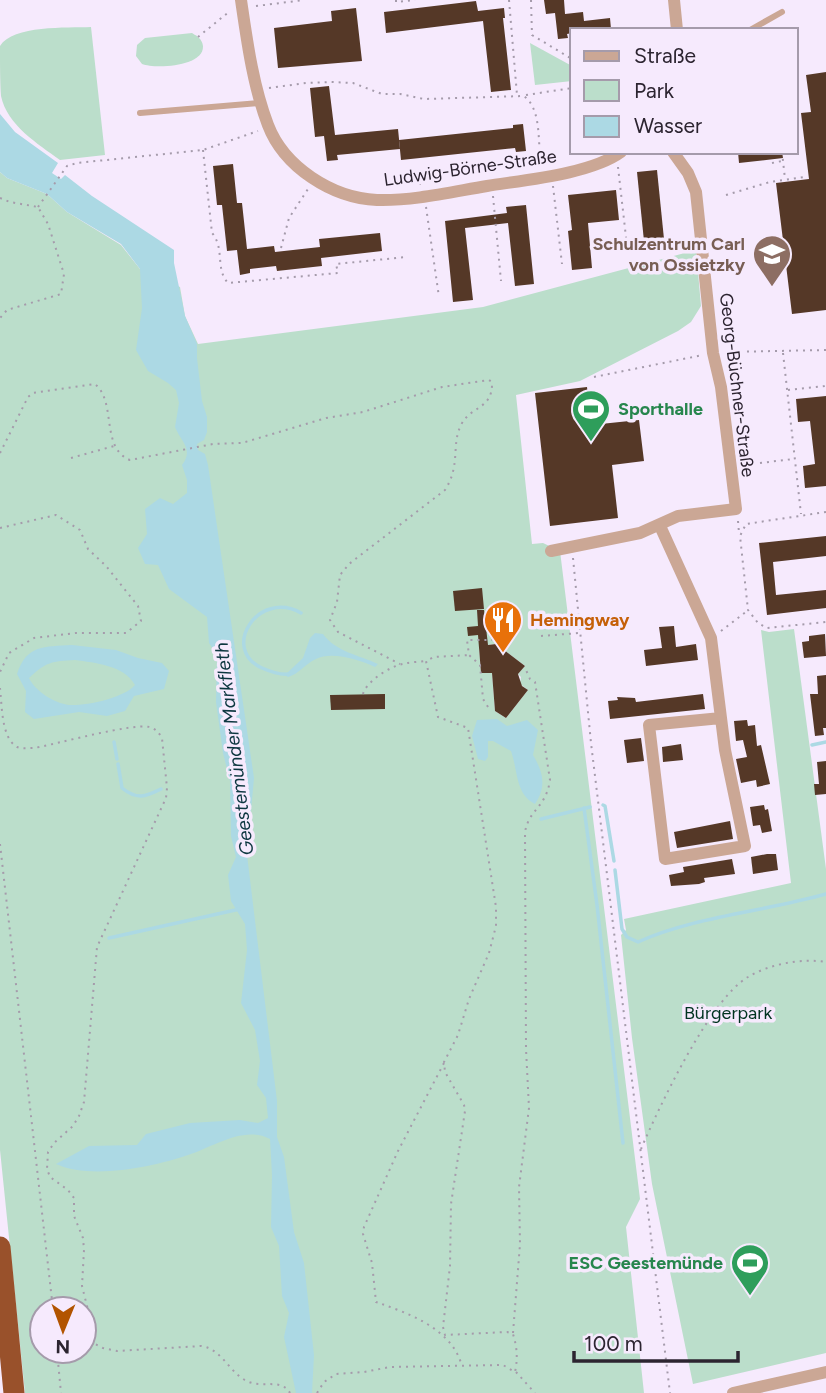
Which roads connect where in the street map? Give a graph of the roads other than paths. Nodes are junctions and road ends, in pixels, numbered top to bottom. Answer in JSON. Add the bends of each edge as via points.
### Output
{"nodes":[{"id":1,"x":674,"y":0,"type":"edge"},
{"id":2,"x":242,"y":4,"type":"edge"},
{"id":3,"x":782,"y":12,"type":"dead end"},
{"id":4,"x":677,"y":28,"type":"edge"},
{"id":5,"x":754,"y":28,"type":"edge"},
{"id":6,"x":260,"y":96,"type":"junction"},
{"id":7,"x":140,"y":113,"type":"dead end"},
{"id":8,"x":619,"y":154,"type":"edge"},
{"id":9,"x":674,"y":154,"type":"edge"},
{"id":10,"x":660,"y":526,"type":"junction"},
{"id":11,"x":551,"y":551,"type":"dead end"},
{"id":12,"x":721,"y":718,"type":"junction"},
{"id":13,"x":0,"y":1247,"type":"edge"},
{"id":14,"x":826,"y":1372,"type":"edge"},
{"id":15,"x":766,"y":1389,"type":"edge"},
{"id":16,"x":14,"y":1393,"type":"edge"},
{"id":17,"x":733,"y":1393,"type":"edge"}],
"edges":[{"from":1,"to":4,"type":"street"},
{"from":2,"to":6,"type":"street","name":"Ludwig-Börne-Straße"},
{"from":3,"to":5,"type":"lane"},
{"from":6,"to":7,"type":"lane"},
{"from":6,"to":8,"type":"street","name":"Ludwig-Börne-Straße","via":[[269,127],[284,152],[315,179],[349,195],[374,200],[552,175]]},
{"from":9,"to":10,"type":"street","name":"Georg-Büchner-Straße","via":[[696,192],[736,509],[678,516]]},
{"from":10,"to":11,"type":"street"},
{"from":10,"to":12,"type":"street","via":[[711,638]]},
{"from":12,"to":12,"type":"street","via":[[649,725],[665,859],[745,845]]},
{"from":13,"to":16,"type":"highway"},
{"from":14,"to":15,"type":"street"},
{"from":15,"to":17,"type":"street"}]}
